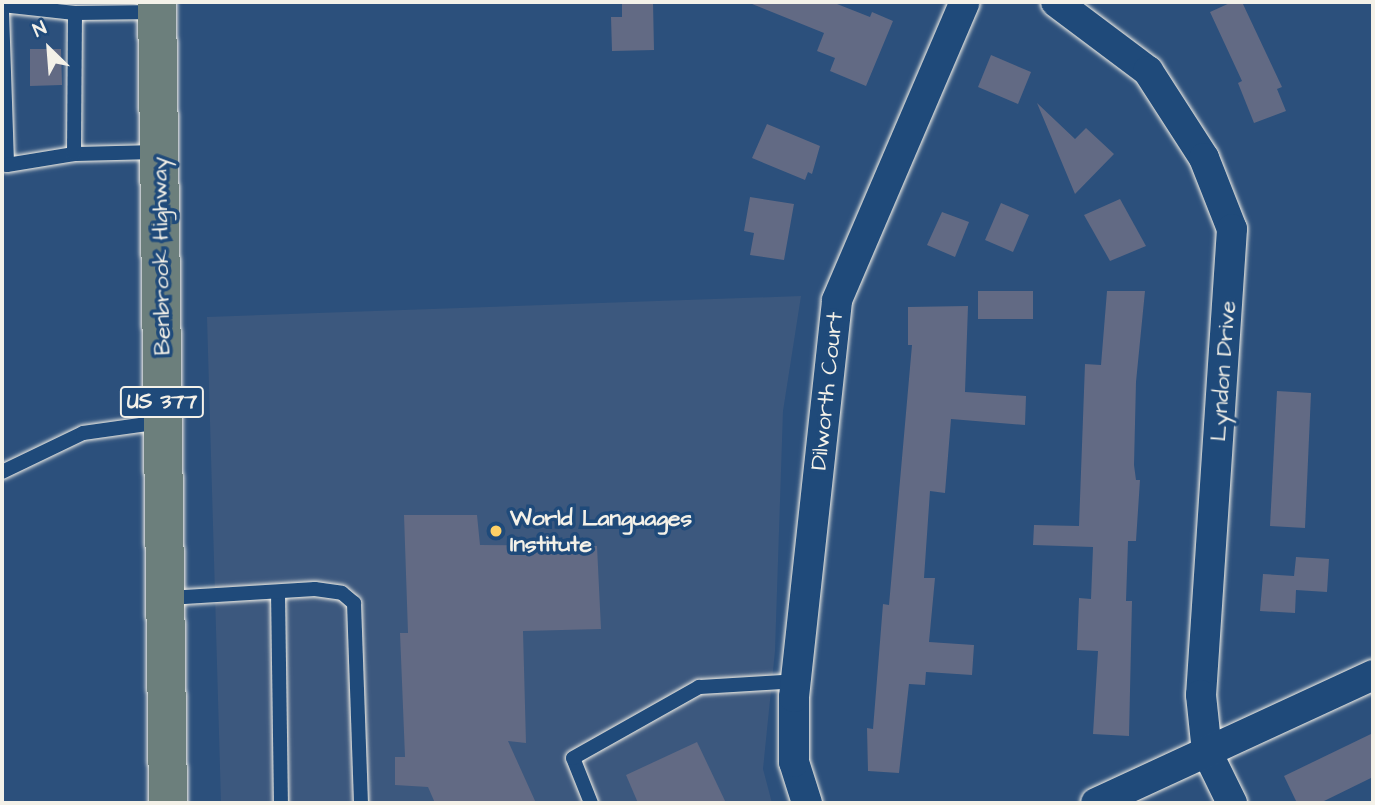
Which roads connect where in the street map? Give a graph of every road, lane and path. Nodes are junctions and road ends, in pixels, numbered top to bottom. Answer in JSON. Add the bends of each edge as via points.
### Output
{"nodes":[{"id":1,"x":965,"y":2,"type":"edge"},
{"id":2,"x":1056,"y":2,"type":"edge"},
{"id":3,"x":2,"y":5,"type":"edge"},
{"id":4,"x":157,"y":7,"type":"edge"},
{"id":5,"x":2,"y":12,"type":"edge"},
{"id":6,"x":75,"y":13,"type":"junction"},
{"id":7,"x":159,"y":152,"type":"junction"},
{"id":8,"x":74,"y":154,"type":"junction"},
{"id":9,"x":4,"y":165,"type":"edge"},
{"id":10,"x":163,"y":422,"type":"junction"},
{"id":11,"x":2,"y":472,"type":"edge"},
{"id":12,"x":278,"y":592,"type":"junction"},
{"id":13,"x":165,"y":599,"type":"junction"},
{"id":14,"x":1373,"y":676,"type":"edge"},
{"id":15,"x":796,"y":681,"type":"junction"},
{"id":16,"x":1207,"y":752,"type":"junction"},
{"id":17,"x":168,"y":803,"type":"edge"},
{"id":18,"x":281,"y":803,"type":"edge"},
{"id":19,"x":361,"y":803,"type":"edge"},
{"id":20,"x":591,"y":803,"type":"edge"},
{"id":21,"x":807,"y":803,"type":"edge"},
{"id":22,"x":1096,"y":803,"type":"edge"},
{"id":23,"x":1232,"y":803,"type":"edge"}],
"edges":[{"from":1,"to":15,"type":"street","name":"Dilworth Court","via":[[837,300]]},
{"from":2,"to":16,"type":"street","name":"Lyndon Drive","via":[[1148,71],[1204,158],[1232,229],[1201,695]]},
{"from":3,"to":6,"type":"lane"},
{"from":4,"to":6,"type":"lane"},
{"from":4,"to":7,"type":"main road","name":"Benbrook Highway","number":"US 377"},
{"from":5,"to":9,"type":"lane"},
{"from":6,"to":8,"type":"lane"},
{"from":7,"to":8,"type":"lane"},
{"from":7,"to":10,"type":"main road","name":"Benbrook Highway","number":"US 377"},
{"from":8,"to":9,"type":"lane"},
{"from":10,"to":11,"type":"lane","via":[[83,433]]},
{"from":10,"to":13,"type":"main road","name":"Benbrook Highway","number":"US 377"},
{"from":12,"to":13,"type":"lane"},
{"from":12,"to":18,"type":"lane"},
{"from":12,"to":19,"type":"lane","via":[[342,593],[354,603]]},
{"from":13,"to":17,"type":"main road","name":"Benbrook Highway","number":"US 377"},
{"from":14,"to":16,"type":"street"},
{"from":15,"to":20,"type":"lane","via":[[699,687],[573,758]]},
{"from":15,"to":21,"type":"street","name":"Dilworth Court","via":[[794,762]]},
{"from":16,"to":22,"type":"street"},
{"from":16,"to":23,"type":"street","name":"Lyndon Drive"}]}
